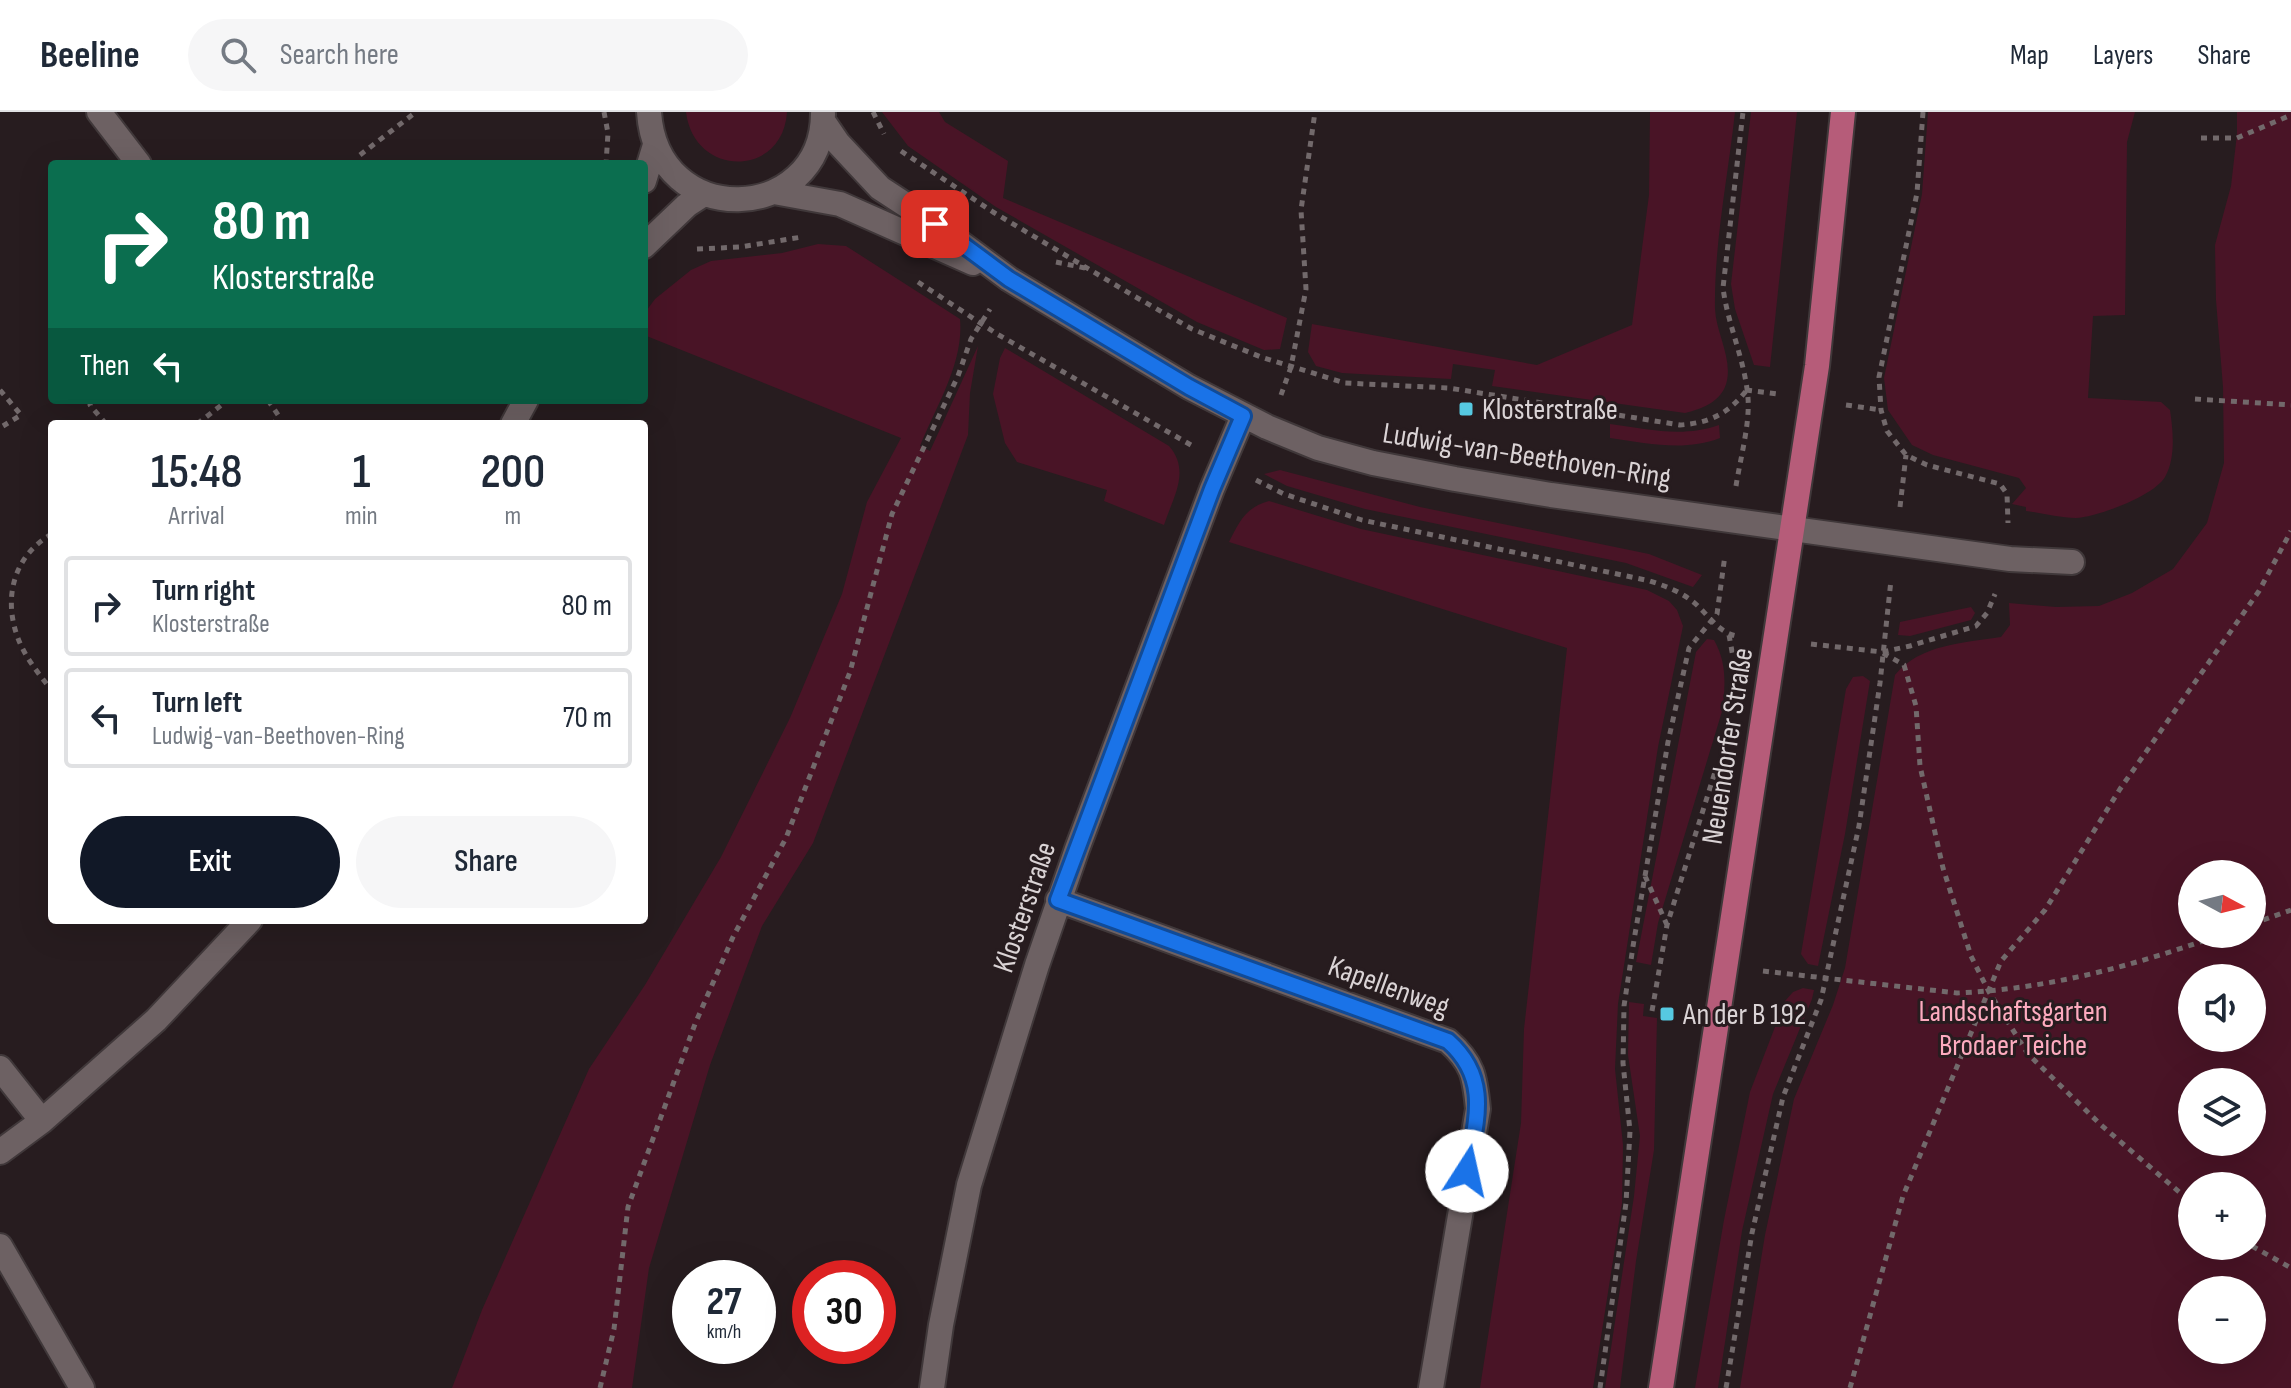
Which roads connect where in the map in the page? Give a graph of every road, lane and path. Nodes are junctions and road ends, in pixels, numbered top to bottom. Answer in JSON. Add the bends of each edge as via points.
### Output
{"nodes":[{"id":1,"x":99,"y":112,"type":"edge"},
{"id":2,"x":416,"y":112,"type":"edge"},
{"id":3,"x":604,"y":112,"type":"edge"},
{"id":4,"x":649,"y":112,"type":"edge"},
{"id":5,"x":1315,"y":112,"type":"edge"},
{"id":6,"x":1743,"y":112,"type":"edge"},
{"id":7,"x":1843,"y":112,"type":"edge"},
{"id":8,"x":1923,"y":112,"type":"edge"},
{"id":9,"x":2291,"y":115,"type":"edge"},
{"id":10,"x":823,"y":117,"type":"edge"},
{"id":11,"x":2201,"y":138,"type":"dead end"},
{"id":12,"x":655,"y":145,"type":"junction"},
{"id":13,"x":901,"y":151,"type":"dead end"},
{"id":14,"x":360,"y":155,"type":"dead end"},
{"id":15,"x":136,"y":160,"type":"edge"},
{"id":16,"x":606,"y":160,"type":"edge"},
{"id":17,"x":648,"y":168,"type":"edge"},
{"id":18,"x":774,"y":192,"type":"junction"},
{"id":19,"x":704,"y":194,"type":"junction"},
{"id":20,"x":648,"y":242,"type":"edge"},
{"id":21,"x":1009,"y":279,"type":"junction"},
{"id":22,"x":1291,"y":367,"type":"junction"},
{"id":23,"x":0,"y":390,"type":"edge"},
{"id":24,"x":1746,"y":390,"type":"junction"},
{"id":25,"x":2195,"y":399,"type":"dead end"},
{"id":26,"x":90,"y":404,"type":"edge"},
{"id":27,"x":223,"y":404,"type":"edge"},
{"id":28,"x":2291,"y":405,"type":"edge"},
{"id":29,"x":1243,"y":416,"type":"junction"},
{"id":30,"x":103,"y":420,"type":"edge"},
{"id":31,"x":202,"y":420,"type":"edge"},
{"id":32,"x":3,"y":426,"type":"dead end"},
{"id":33,"x":1267,"y":427,"type":"junction"},
{"id":34,"x":1906,"y":455,"type":"junction"},
{"id":35,"x":2007,"y":494,"type":"dead end"},
{"id":36,"x":1731,"y":520,"type":"junction"},
{"id":37,"x":1793,"y":529,"type":"junction"},
{"id":38,"x":2291,"y":531,"type":"edge"},
{"id":39,"x":48,"y":537,"type":"edge"},
{"id":40,"x":1895,"y":543,"type":"junction"},
{"id":41,"x":2072,"y":562,"type":"dead end"},
{"id":42,"x":1987,"y":613,"type":"dead end"},
{"id":43,"x":1712,"y":621,"type":"junction"},
{"id":44,"x":1882,"y":652,"type":"junction"},
{"id":45,"x":1736,"y":670,"type":"dead end"},
{"id":46,"x":48,"y":686,"type":"edge"},
{"id":47,"x":1716,"y":767,"type":"dead end"},
{"id":48,"x":1645,"y":875,"type":"junction"},
{"id":49,"x":1058,"y":900,"type":"junction"},
{"id":50,"x":2291,"y":910,"type":"edge"},
{"id":51,"x":2266,"y":919,"type":"edge"},
{"id":52,"x":246,"y":924,"type":"edge"},
{"id":53,"x":1667,"y":925,"type":"junction"},
{"id":54,"x":2184,"y":948,"type":"edge"},
{"id":55,"x":1726,"y":966,"type":"junction"},
{"id":56,"x":1826,"y":979,"type":"junction"},
{"id":57,"x":1989,"y":992,"type":"junction"},
{"id":58,"x":1652,"y":1011,"type":"dead end"},
{"id":59,"x":0,"y":1068,"type":"edge"},
{"id":60,"x":42,"y":1121,"type":"junction"},
{"id":61,"x":0,"y":1152,"type":"edge"},
{"id":62,"x":2178,"y":1191,"type":"edge"},
{"id":63,"x":0,"y":1246,"type":"edge"},
{"id":64,"x":2266,"y":1254,"type":"edge"},
{"id":65,"x":2291,"y":1268,"type":"edge"},
{"id":66,"x":82,"y":1388,"type":"edge"},
{"id":67,"x":600,"y":1388,"type":"edge"},
{"id":68,"x":932,"y":1388,"type":"edge"},
{"id":69,"x":1431,"y":1388,"type":"edge"},
{"id":70,"x":1600,"y":1388,"type":"edge"},
{"id":71,"x":1661,"y":1388,"type":"edge"},
{"id":72,"x":1726,"y":1388,"type":"edge"},
{"id":73,"x":1850,"y":1388,"type":"edge"}],
"edges":[{"from":1,"to":15,"type":"street"},
{"from":2,"to":14,"type":"path"},
{"from":3,"to":16,"type":"path"},
{"from":4,"to":12,"type":"street","name":"Ludwig-van-Beethoven-Ring"},
{"from":5,"to":22,"type":"path","via":[[1301,210],[1306,289]]},
{"from":6,"to":24,"type":"path","via":[[1723,288]]},
{"from":7,"to":37,"type":"main road","name":"Neuendorfer Straße","via":[[1817,366]]},
{"from":8,"to":34,"type":"path","via":[[1917,193],[1879,377],[1887,431]]},
{"from":9,"to":11,"type":"path","via":[[2237,138]]},
{"from":10,"to":18,"type":"street","name":"Ludwig-van-Beethoven-Ring","via":[[821,137],[804,169]]},
{"from":10,"to":21,"type":"street","name":"Ludwig-van-Beethoven-Ring","via":[[838,143],[880,188]]},
{"from":12,"to":17,"type":"street","name":"Ludwig-van-Beethoven-Ring"},
{"from":12,"to":19,"type":"street","name":"Ludwig-van-Beethoven-Ring","via":[[679,179]]},
{"from":13,"to":22,"type":"path","via":[[993,212],[1192,329]]},
{"from":18,"to":19,"type":"street","name":"Ludwig-van-Beethoven-Ring","via":[[735,200]]},
{"from":18,"to":21,"type":"street","name":"Ludwig-van-Beethoven-Ring","via":[[865,213]]},
{"from":19,"to":20,"type":"street"},
{"from":21,"to":29,"type":"street","name":"Ludwig-van-Beethoven-Ring"},
{"from":21,"to":67,"type":"path","via":[[971,339],[892,514],[845,686],[786,838],[733,937],[684,1052],[628,1207],[614,1329]]},
{"from":22,"to":24,"type":"path","via":[[1345,383],[1449,388],[1680,425],[1716,418]]},
{"from":22,"to":33,"type":"path"},
{"from":23,"to":32,"type":"path","via":[[21,415]]},
{"from":24,"to":36,"type":"path"},
{"from":25,"to":28,"type":"path"},
{"from":26,"to":30,"type":"path"},
{"from":27,"to":31,"type":"path"},
{"from":29,"to":33,"type":"street","name":"Ludwig-van-Beethoven-Ring"},
{"from":29,"to":49,"type":"street","name":"Klosterstraße"},
{"from":33,"to":36,"type":"street","name":"Ludwig-van-Beethoven-Ring","via":[[1318,448],[1386,466]]},
{"from":34,"to":35,"type":"path","via":[[2000,484]]},
{"from":34,"to":40,"type":"path"},
{"from":36,"to":37,"type":"street","name":"Ludwig-van-Beethoven-Ring"},
{"from":36,"to":43,"type":"path"},
{"from":37,"to":40,"type":"street","name":"Ludwig-van-Beethoven-Ring"},
{"from":37,"to":55,"type":"main road","name":"Neuendorfer Straße"},
{"from":38,"to":57,"type":"path","via":[[2259,591],[2120,789],[2045,910],[2001,961]]},
{"from":39,"to":46,"type":"path","via":[[25,556],[12,584],[11,613],[25,654]]},
{"from":40,"to":41,"type":"street","name":"Ludwig-van-Beethoven-Ring"},
{"from":40,"to":44,"type":"path"},
{"from":42,"to":44,"type":"path","via":[[1976,626]]},
{"from":43,"to":45,"type":"path","via":[[1729,635]]},
{"from":43,"to":48,"type":"path","via":[[1689,648]]},
{"from":44,"to":56,"type":"path","via":[[1859,826]]},
{"from":44,"to":57,"type":"path","via":[[1904,665],[1916,706],[1920,766],[1943,868],[1971,956]]},
{"from":47,"to":53,"type":"path"},
{"from":48,"to":53,"type":"path"},
{"from":48,"to":70,"type":"path","via":[[1624,1006],[1630,1131],[1626,1203]]},
{"from":49,"to":68,"type":"street","name":"Klosterstraße","via":[[969,1185]]},
{"from":49,"to":69,"type":"street","name":"Kapellenweg","via":[[1448,1041],[1465,1056],[1476,1080],[1478,1109]]},
{"from":50,"to":51,"type":"path"},
{"from":52,"to":60,"type":"street","via":[[156,1020]]},
{"from":53,"to":58,"type":"path"},
{"from":54,"to":57,"type":"path","via":[[2067,981]]},
{"from":55,"to":56,"type":"path"},
{"from":55,"to":71,"type":"main road","name":"Neuendorfer Straße"},
{"from":56,"to":57,"type":"path"},
{"from":56,"to":72,"type":"path","via":[[1783,1097],[1752,1233]]},
{"from":57,"to":62,"type":"path","via":[[2028,1054]]},
{"from":57,"to":73,"type":"path","via":[[1903,1196]]},
{"from":59,"to":60,"type":"street"},
{"from":60,"to":61,"type":"street"},
{"from":63,"to":66,"type":"street"},
{"from":64,"to":65,"type":"path"}]}
